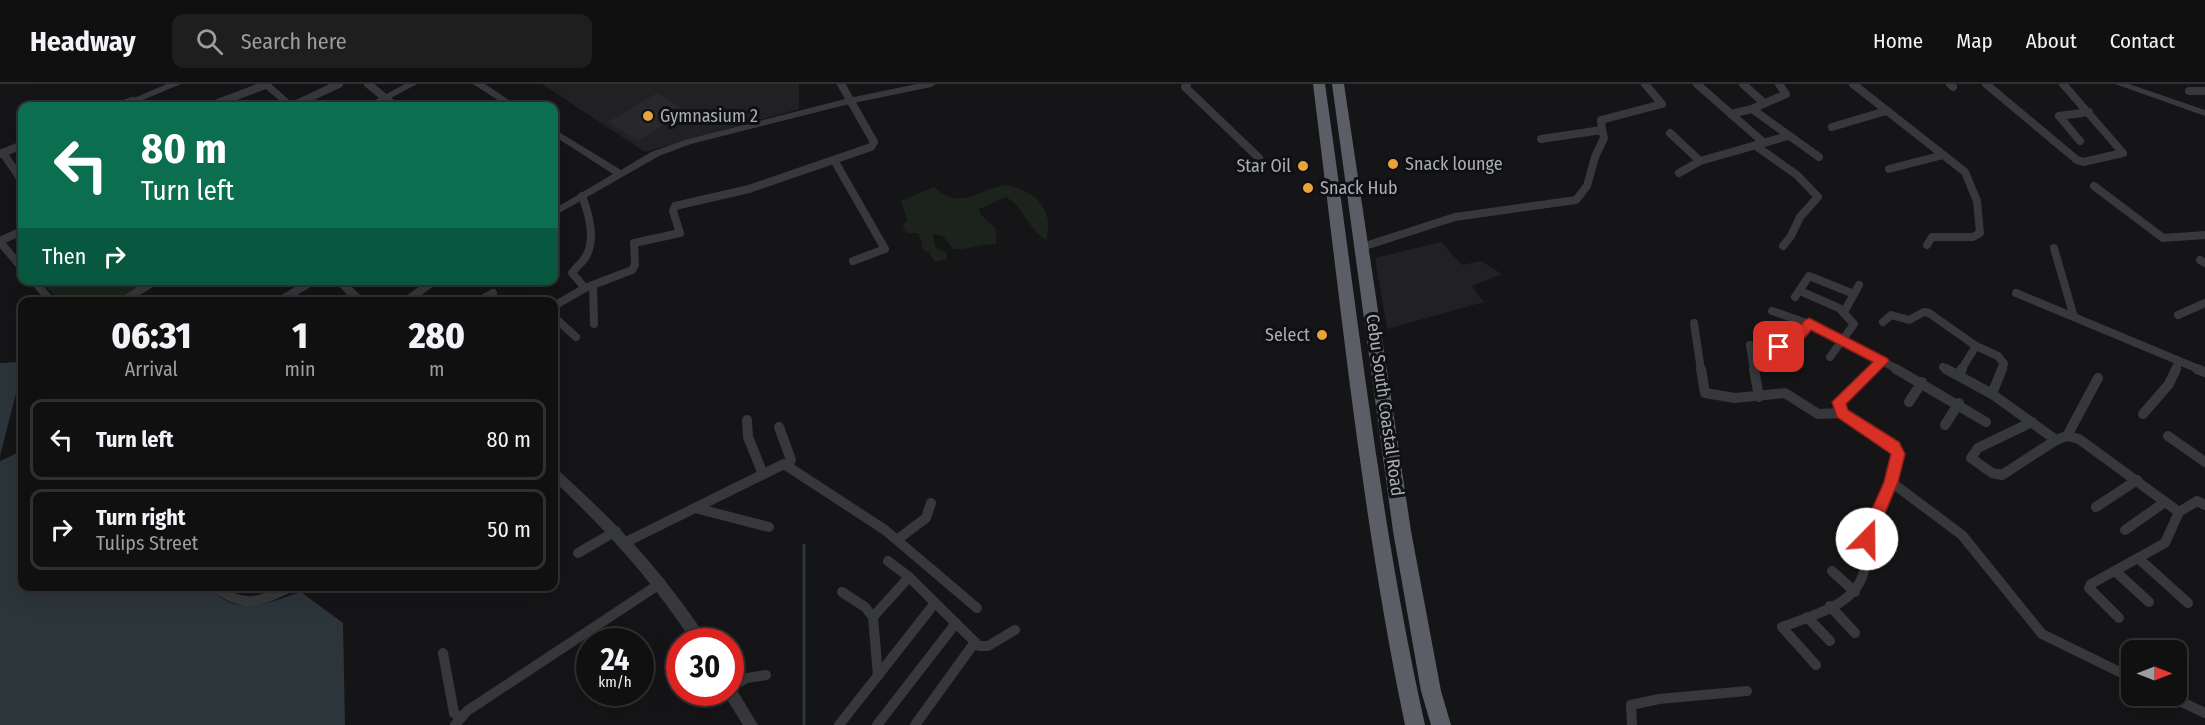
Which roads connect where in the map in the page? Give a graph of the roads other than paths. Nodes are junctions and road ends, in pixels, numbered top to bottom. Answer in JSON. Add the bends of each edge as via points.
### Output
{"nodes":[{"id":1,"x":176,"y":84,"type":"edge"},
{"id":2,"x":266,"y":84,"type":"edge"},
{"id":3,"x":339,"y":84,"type":"edge"},
{"id":4,"x":368,"y":84,"type":"edge"},
{"id":5,"x":412,"y":84,"type":"edge"},
{"id":6,"x":478,"y":84,"type":"edge"},
{"id":7,"x":841,"y":84,"type":"edge"},
{"id":8,"x":930,"y":84,"type":"edge"},
{"id":9,"x":1187,"y":84,"type":"edge"},
{"id":10,"x":1319,"y":84,"type":"edge"},
{"id":11,"x":1338,"y":84,"type":"edge"},
{"id":12,"x":1645,"y":84,"type":"edge"},
{"id":13,"x":1697,"y":84,"type":"edge"},
{"id":14,"x":1743,"y":84,"type":"edge"},
{"id":15,"x":1779,"y":84,"type":"edge"},
{"id":16,"x":1853,"y":84,"type":"edge"},
{"id":17,"x":1986,"y":84,"type":"edge"},
{"id":18,"x":2063,"y":84,"type":"edge"},
{"id":19,"x":2120,"y":84,"type":"edge"},
{"id":20,"x":2189,"y":91,"type":"dead end"},
{"id":21,"x":2205,"y":91,"type":"edge"},
{"id":22,"x":385,"y":98,"type":"junction"},
{"id":23,"x":849,"y":101,"type":"junction"},
{"id":24,"x":138,"y":102,"type":"edge"},
{"id":25,"x":220,"y":102,"type":"edge"},
{"id":26,"x":286,"y":102,"type":"edge"},
{"id":27,"x":300,"y":102,"type":"edge"},
{"id":28,"x":377,"y":102,"type":"edge"},
{"id":29,"x":390,"y":102,"type":"edge"},
{"id":30,"x":507,"y":102,"type":"edge"},
{"id":31,"x":1764,"y":103,"type":"junction"},
{"id":32,"x":1752,"y":110,"type":"junction"},
{"id":33,"x":1886,"y":111,"type":"junction"},
{"id":34,"x":2089,"y":112,"type":"junction"},
{"id":35,"x":2205,"y":113,"type":"edge"},
{"id":36,"x":1731,"y":114,"type":"junction"},
{"id":37,"x":1832,"y":127,"type":"dead end"},
{"id":38,"x":1602,"y":130,"type":"junction"},
{"id":39,"x":1670,"y":133,"type":"dead end"},
{"id":40,"x":1788,"y":136,"type":"junction"},
{"id":41,"x":558,"y":137,"type":"edge"},
{"id":42,"x":1542,"y":139,"type":"dead end"},
{"id":43,"x":2080,"y":141,"type":"dead end"},
{"id":44,"x":1760,"y":144,"type":"junction"},
{"id":45,"x":18,"y":147,"type":"edge"},
{"id":46,"x":1,"y":153,"type":"edge"},
{"id":47,"x":1943,"y":155,"type":"junction"},
{"id":48,"x":1819,"y":157,"type":"dead end"},
{"id":49,"x":1259,"y":158,"type":"dead end"},
{"id":50,"x":834,"y":160,"type":"junction"},
{"id":51,"x":1700,"y":161,"type":"junction"},
{"id":52,"x":1889,"y":169,"type":"dead end"},
{"id":53,"x":1679,"y":172,"type":"dead end"},
{"id":54,"x":619,"y":173,"type":"junction"},
{"id":55,"x":18,"y":176,"type":"edge"},
{"id":56,"x":2094,"y":186,"type":"dead end"},
{"id":57,"x":582,"y":196,"type":"junction"},
{"id":58,"x":558,"y":211,"type":"edge"},
{"id":59,"x":18,"y":233,"type":"edge"},
{"id":60,"x":2205,"y":236,"type":"edge"},
{"id":61,"x":0,"y":241,"type":"edge"},
{"id":62,"x":1927,"y":245,"type":"dead end"},
{"id":63,"x":1783,"y":246,"type":"dead end"},
{"id":64,"x":1362,"y":248,"type":"junction"},
{"id":65,"x":2054,"y":248,"type":"dead end"},
{"id":66,"x":853,"y":261,"type":"dead end"},
{"id":67,"x":18,"y":263,"type":"edge"},
{"id":68,"x":37,"y":285,"type":"edge"},
{"id":69,"x":148,"y":285,"type":"edge"},
{"id":70,"x":306,"y":285,"type":"edge"},
{"id":71,"x":343,"y":285,"type":"edge"},
{"id":72,"x":429,"y":285,"type":"edge"},
{"id":73,"x":1859,"y":285,"type":"dead end"},
{"id":74,"x":589,"y":287,"type":"junction"},
{"id":75,"x":493,"y":293,"type":"dead end"},
{"id":76,"x":2016,"y":293,"type":"dead end"},
{"id":77,"x":1854,"y":294,"type":"junction"},
{"id":78,"x":48,"y":297,"type":"edge"},
{"id":79,"x":127,"y":297,"type":"edge"},
{"id":80,"x":286,"y":297,"type":"edge"},
{"id":81,"x":357,"y":297,"type":"edge"},
{"id":82,"x":411,"y":297,"type":"edge"},
{"id":83,"x":486,"y":297,"type":"edge"},
{"id":84,"x":2205,"y":303,"type":"edge"},
{"id":85,"x":558,"y":304,"type":"edge"},
{"id":86,"x":1772,"y":311,"type":"dead end"},
{"id":87,"x":1845,"y":312,"type":"junction"},
{"id":88,"x":2178,"y":315,"type":"dead end"},
{"id":89,"x":2074,"y":317,"type":"junction"},
{"id":90,"x":558,"y":321,"type":"edge"},
{"id":91,"x":1883,"y":322,"type":"dead end"},
{"id":92,"x":1694,"y":323,"type":"dead end"},
{"id":93,"x":1809,"y":323,"type":"junction"},
{"id":94,"x":594,"y":324,"type":"dead end"},
{"id":95,"x":576,"y":337,"type":"dead end"},
{"id":96,"x":1844,"y":341,"type":"junction"},
{"id":97,"x":1750,"y":345,"type":"dead end"},
{"id":98,"x":1976,"y":346,"type":"junction"},
{"id":99,"x":1779,"y":347,"type":"dead end"},
{"id":100,"x":1830,"y":357,"type":"dead end"},
{"id":101,"x":1882,"y":361,"type":"junction"},
{"id":102,"x":2179,"y":362,"type":"junction"},
{"id":103,"x":1943,"y":367,"type":"dead end"},
{"id":104,"x":2205,"y":372,"type":"edge"},
{"id":105,"x":1958,"y":375,"type":"junction"},
{"id":106,"x":2098,"y":378,"type":"dead end"},
{"id":107,"x":1922,"y":382,"type":"junction"},
{"id":108,"x":1992,"y":394,"type":"junction"},
{"id":109,"x":1759,"y":397,"type":"junction"},
{"id":110,"x":1909,"y":402,"type":"dead end"},
{"id":111,"x":1959,"y":403,"type":"junction"},
{"id":112,"x":1842,"y":413,"type":"junction"},
{"id":113,"x":2143,"y":414,"type":"dead end"},
{"id":114,"x":747,"y":420,"type":"dead end"},
{"id":115,"x":1986,"y":422,"type":"dead end"},
{"id":116,"x":2032,"y":422,"type":"junction"},
{"id":117,"x":1945,"y":425,"type":"dead end"},
{"id":118,"x":779,"y":427,"type":"dead end"},
{"id":119,"x":2067,"y":436,"type":"junction"},
{"id":120,"x":2168,"y":436,"type":"dead end"},
{"id":121,"x":2056,"y":440,"type":"junction"},
{"id":122,"x":791,"y":460,"type":"dead end"},
{"id":123,"x":2205,"y":462,"type":"edge"},
{"id":124,"x":763,"y":474,"type":"junction"},
{"id":125,"x":558,"y":478,"type":"edge"},
{"id":126,"x":2137,"y":480,"type":"junction"},
{"id":127,"x":1891,"y":482,"type":"junction"},
{"id":128,"x":2165,"y":502,"type":"junction"},
{"id":129,"x":931,"y":503,"type":"dead end"},
{"id":130,"x":2205,"y":505,"type":"edge"},
{"id":131,"x":695,"y":507,"type":"junction"},
{"id":132,"x":2096,"y":507,"type":"dead end"},
{"id":133,"x":2180,"y":512,"type":"junction"},
{"id":134,"x":769,"y":527,"type":"dead end"},
{"id":135,"x":2125,"y":530,"type":"dead end"},
{"id":136,"x":616,"y":531,"type":"junction"},
{"id":137,"x":898,"y":539,"type":"junction"},
{"id":138,"x":626,"y":542,"type":"junction"},
{"id":139,"x":578,"y":553,"type":"dead end"},
{"id":140,"x":2138,"y":558,"type":"junction"},
{"id":141,"x":888,"y":561,"type":"dead end"},
{"id":142,"x":1832,"y":571,"type":"dead end"},
{"id":143,"x":2115,"y":571,"type":"junction"},
{"id":144,"x":909,"y":577,"type":"junction"},
{"id":145,"x":661,"y":583,"type":"junction"},
{"id":146,"x":221,"y":591,"type":"edge"},
{"id":147,"x":281,"y":591,"type":"edge"},
{"id":148,"x":842,"y":592,"type":"dead end"},
{"id":149,"x":1855,"y":592,"type":"junction"},
{"id":150,"x":2149,"y":602,"type":"dead end"},
{"id":151,"x":935,"y":603,"type":"junction"},
{"id":152,"x":2188,"y":603,"type":"dead end"},
{"id":153,"x":1830,"y":606,"type":"junction"},
{"id":154,"x":977,"y":608,"type":"dead end"},
{"id":155,"x":1807,"y":616,"type":"junction"},
{"id":156,"x":873,"y":617,"type":"junction"},
{"id":157,"x":2119,"y":618,"type":"dead end"},
{"id":158,"x":956,"y":623,"type":"junction"},
{"id":159,"x":691,"y":628,"type":"edge"},
{"id":160,"x":1015,"y":630,"type":"dead end"},
{"id":161,"x":1855,"y":633,"type":"dead end"},
{"id":162,"x":1830,"y":641,"type":"dead end"},
{"id":163,"x":975,"y":642,"type":"junction"},
{"id":164,"x":443,"y":653,"type":"dead end"},
{"id":165,"x":1816,"y":665,"type":"dead end"},
{"id":166,"x":2121,"y":673,"type":"edge"},
{"id":167,"x":766,"y":675,"type":"dead end"},
{"id":168,"x":878,"y":676,"type":"junction"},
{"id":169,"x":744,"y":680,"type":"edge"},
{"id":170,"x":1747,"y":691,"type":"dead end"},
{"id":171,"x":2187,"y":704,"type":"edge"},
{"id":172,"x":739,"y":706,"type":"edge"},
{"id":173,"x":2205,"y":713,"type":"edge"},
{"id":174,"x":458,"y":722,"type":"edge"},
{"id":175,"x":842,"y":724,"type":"edge"},
{"id":176,"x":751,"y":725,"type":"edge"},
{"id":177,"x":877,"y":725,"type":"edge"},
{"id":178,"x":915,"y":725,"type":"edge"},
{"id":179,"x":1415,"y":725,"type":"edge"},
{"id":180,"x":1441,"y":725,"type":"edge"},
{"id":181,"x":1632,"y":725,"type":"edge"}],
"edges":[{"from":1,"to":24,"type":"street"},
{"from":2,"to":25,"type":"street"},
{"from":2,"to":26,"type":"street"},
{"from":3,"to":27,"type":"street"},
{"from":4,"to":22,"type":"street"},
{"from":5,"to":22,"type":"street"},
{"from":6,"to":30,"type":"street"},
{"from":7,"to":23,"type":"street"},
{"from":8,"to":23,"type":"street"},
{"from":9,"to":49,"type":"street","via":[[1186,89]]},
{"from":10,"to":179,"type":"highway","name":"Cebu South Coastal Road","via":[[1379,528]]},
{"from":11,"to":64,"type":"highway","name":"Cebu South Coastal Road"},
{"from":12,"to":38,"type":"street","via":[[1662,104],[1610,116],[1601,120]]},
{"from":13,"to":36,"type":"street"},
{"from":14,"to":31,"type":"street"},
{"from":15,"to":31,"type":"street","via":[[1786,94]]},
{"from":16,"to":33,"type":"street"},
{"from":17,"to":34,"type":"street","via":[[2077,160],[2123,153]]},
{"from":18,"to":34,"type":"street"},
{"from":19,"to":35,"type":"street"},
{"from":20,"to":21,"type":"street"},
{"from":22,"to":28,"type":"street"},
{"from":22,"to":29,"type":"street"},
{"from":23,"to":50,"type":"street","via":[[873,142],[871,147]]},
{"from":23,"to":54,"type":"street","via":[[688,142]]},
{"from":31,"to":32,"type":"street"},
{"from":32,"to":36,"type":"street"},
{"from":32,"to":40,"type":"street"},
{"from":33,"to":37,"type":"street"},
{"from":33,"to":47,"type":"street"},
{"from":34,"to":43,"type":"street","via":[[2060,116]]},
{"from":36,"to":44,"type":"street"},
{"from":38,"to":42,"type":"street"},
{"from":38,"to":64,"type":"street","via":[[1604,142],[1583,195],[1576,200],[1455,217]]},
{"from":39,"to":51,"type":"street"},
{"from":40,"to":44,"type":"street"},
{"from":40,"to":48,"type":"street"},
{"from":41,"to":54,"type":"street"},
{"from":44,"to":51,"type":"street"},
{"from":44,"to":63,"type":"street","via":[[1818,197],[1802,213],[1793,236]]},
{"from":45,"to":46,"type":"street"},
{"from":46,"to":55,"type":"street"},
{"from":47,"to":52,"type":"street"},
{"from":47,"to":62,"type":"street","via":[[1970,177],[1982,224],[1980,233],[1972,237],[1932,237]]},
{"from":50,"to":66,"type":"street","via":[[885,249]]},
{"from":50,"to":74,"type":"street","via":[[749,189],[675,206],[680,233],[634,243],[634,267]]},
{"from":51,"to":53,"type":"street"},
{"from":54,"to":57,"type":"street"},
{"from":56,"to":60,"type":"street","via":[[2163,238]]},
{"from":57,"to":58,"type":"street"},
{"from":57,"to":74,"type":"street","via":[[587,208],[590,245],[572,273]]},
{"from":59,"to":61,"type":"street"},
{"from":61,"to":67,"type":"street"},
{"from":64,"to":180,"type":"highway","name":"Cebu South Coastal Road","via":[[1402,531],[1431,692]]},
{"from":65,"to":89,"type":"street"},
{"from":68,"to":78,"type":"street"},
{"from":69,"to":79,"type":"street"},
{"from":70,"to":80,"type":"street"},
{"from":71,"to":81,"type":"street"},
{"from":72,"to":82,"type":"street"},
{"from":73,"to":77,"type":"street"},
{"from":74,"to":85,"type":"street"},
{"from":74,"to":94,"type":"street"},
{"from":75,"to":83,"type":"street"},
{"from":76,"to":89,"type":"street"},
{"from":77,"to":87,"type":"street"},
{"from":77,"to":87,"type":"street","via":[[1809,276],[1797,294]]},
{"from":84,"to":88,"type":"street"},
{"from":86,"to":93,"type":"street"},
{"from":87,"to":96,"type":"street","via":[[1854,324]]},
{"from":89,"to":102,"type":"street"},
{"from":90,"to":95,"type":"street"},
{"from":91,"to":98,"type":"street","via":[[1891,315],[1909,320],[1929,313]]},
{"from":92,"to":109,"type":"street","via":[[1705,393]]},
{"from":93,"to":96,"type":"street"},
{"from":93,"to":99,"type":"street","via":[[1798,339]]},
{"from":96,"to":100,"type":"street"},
{"from":96,"to":101,"type":"street"},
{"from":97,"to":109,"type":"street"},
{"from":98,"to":105,"type":"street"},
{"from":98,"to":108,"type":"street","via":[[2004,364]]},
{"from":101,"to":107,"type":"street"},
{"from":101,"to":112,"type":"street","via":[[1839,402]]},
{"from":102,"to":104,"type":"street"},
{"from":102,"to":113,"type":"street","via":[[2169,384]]},
{"from":103,"to":105,"type":"street"},
{"from":105,"to":108,"type":"street"},
{"from":106,"to":119,"type":"street"},
{"from":107,"to":110,"type":"street"},
{"from":107,"to":111,"type":"street"},
{"from":108,"to":116,"type":"street"},
{"from":109,"to":112,"type":"street","via":[[1785,393],[1818,414]]},
{"from":111,"to":115,"type":"street"},
{"from":111,"to":117,"type":"street"},
{"from":112,"to":127,"type":"street","via":[[1897,449]]},
{"from":114,"to":124,"type":"street","via":[[748,437]]},
{"from":116,"to":121,"type":"street"},
{"from":116,"to":121,"type":"street","via":[[1978,448],[1971,458],[2002,475]]},
{"from":118,"to":122,"type":"street"},
{"from":119,"to":121,"type":"street"},
{"from":119,"to":126,"type":"street","via":[[2079,439]]},
{"from":120,"to":123,"type":"street"},
{"from":124,"to":131,"type":"street"},
{"from":124,"to":137,"type":"street","via":[[784,464],[840,496]]},
{"from":125,"to":136,"type":"street"},
{"from":126,"to":128,"type":"street"},
{"from":126,"to":132,"type":"street"},
{"from":127,"to":149,"type":"street","via":[[1865,544],[1863,573]]},
{"from":127,"to":166,"type":"street","via":[[1962,535],[2042,634]]},
{"from":128,"to":133,"type":"street"},
{"from":128,"to":135,"type":"street"},
{"from":129,"to":137,"type":"street","via":[[926,518]]},
{"from":130,"to":133,"type":"street","via":[[2197,501]]},
{"from":131,"to":134,"type":"street"},
{"from":131,"to":138,"type":"street"},
{"from":133,"to":140,"type":"street","via":[[2165,543]]},
{"from":136,"to":138,"type":"street"},
{"from":136,"to":139,"type":"street"},
{"from":137,"to":154,"type":"street"},
{"from":138,"to":145,"type":"street"},
{"from":140,"to":143,"type":"street"},
{"from":140,"to":152,"type":"street"},
{"from":141,"to":144,"type":"street"},
{"from":142,"to":149,"type":"street"},
{"from":143,"to":150,"type":"street"},
{"from":143,"to":157,"type":"street","via":[[2089,588]]},
{"from":144,"to":151,"type":"street"},
{"from":144,"to":156,"type":"street"},
{"from":145,"to":159,"type":"street"},
{"from":145,"to":174,"type":"street"},
{"from":146,"to":147,"type":"street","via":[[234,601],[247,603]]},
{"from":148,"to":156,"type":"street"},
{"from":149,"to":153,"type":"street"},
{"from":151,"to":158,"type":"street"},
{"from":151,"to":168,"type":"street"},
{"from":153,"to":155,"type":"street"},
{"from":153,"to":161,"type":"street"},
{"from":155,"to":162,"type":"street"},
{"from":155,"to":165,"type":"street","via":[[1782,627]]},
{"from":156,"to":168,"type":"street"},
{"from":158,"to":163,"type":"street"},
{"from":158,"to":177,"type":"street"},
{"from":160,"to":163,"type":"street","via":[[988,646]]},
{"from":163,"to":178,"type":"street"},
{"from":164,"to":174,"type":"street"},
{"from":167,"to":169,"type":"street"},
{"from":168,"to":175,"type":"street"},
{"from":170,"to":181,"type":"street","via":[[1631,705]]},
{"from":171,"to":173,"type":"street"},
{"from":172,"to":176,"type":"street"}]}
